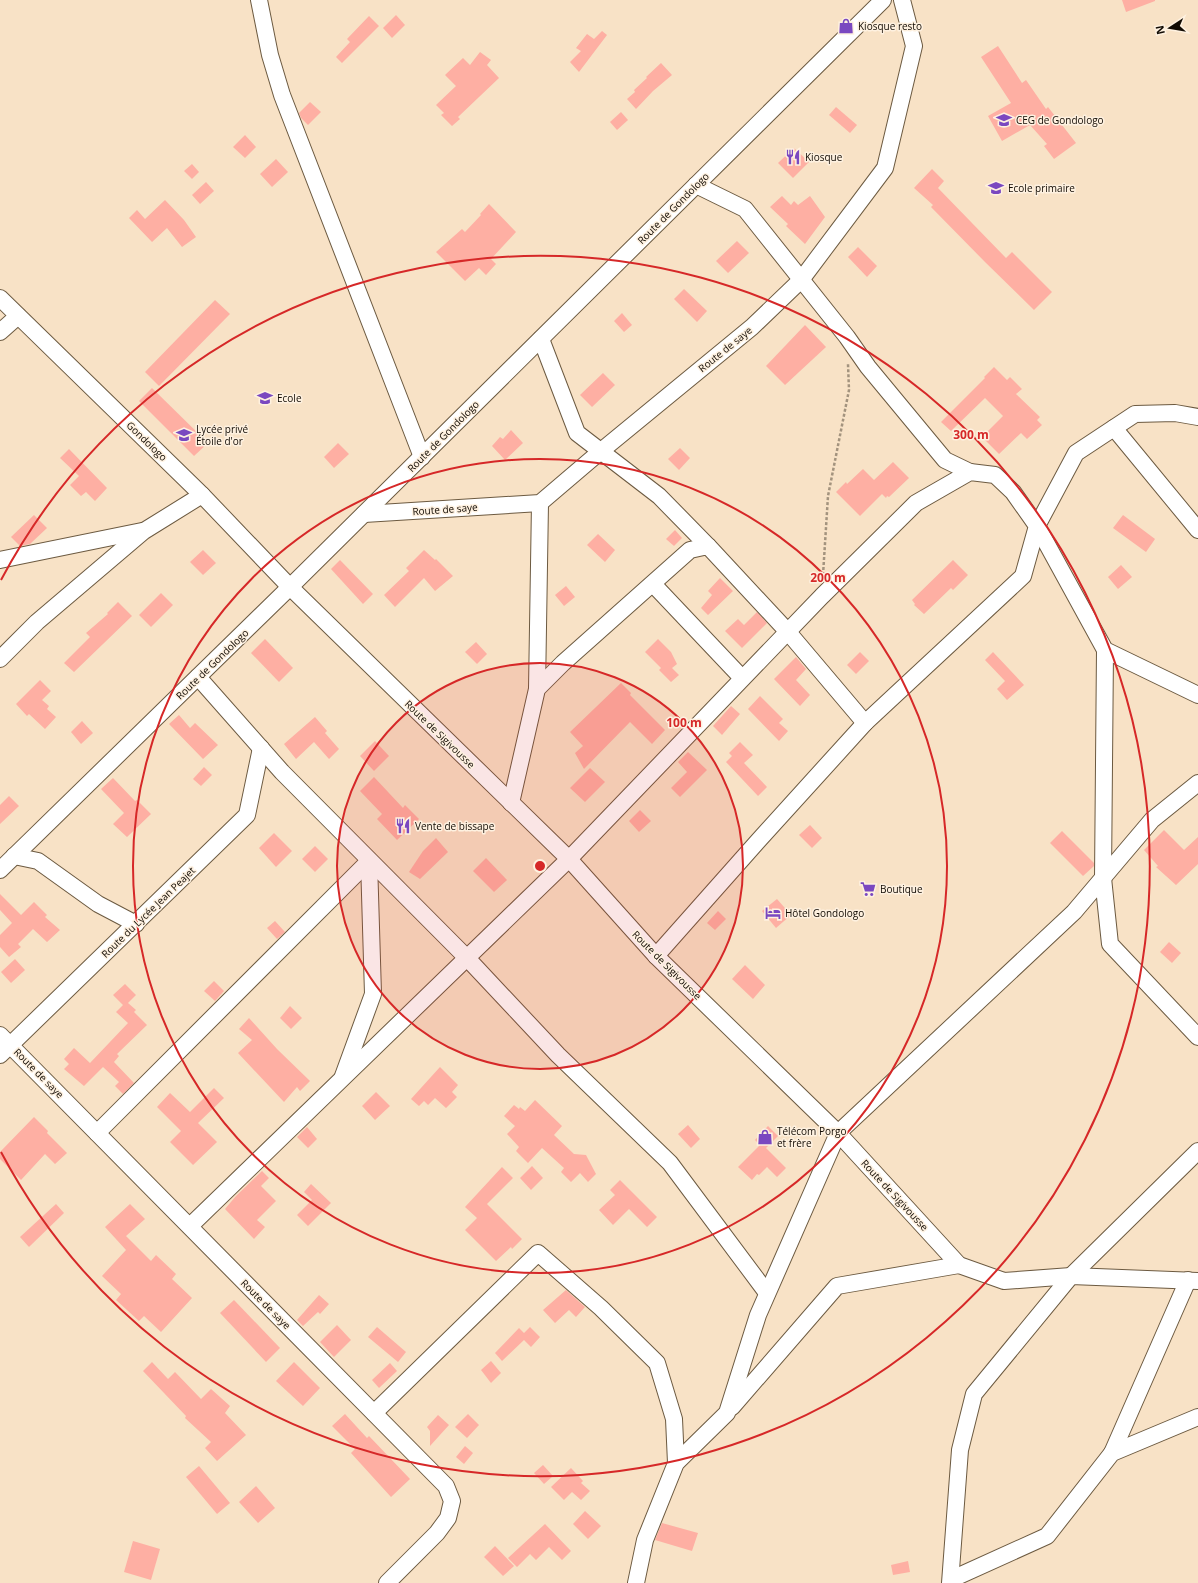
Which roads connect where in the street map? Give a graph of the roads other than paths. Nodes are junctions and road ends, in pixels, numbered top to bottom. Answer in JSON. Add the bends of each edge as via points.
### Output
{"nodes":[{"id":1,"x":259,"y":0,"type":"edge"},
{"id":2,"x":883,"y":0,"type":"edge"},
{"id":3,"x":902,"y":0,"type":"edge"},
{"id":4,"x":696,"y":185,"type":"junction"},
{"id":5,"x":801,"y":280,"type":"junction"},
{"id":6,"x":0,"y":298,"type":"edge"},
{"id":7,"x":18,"y":316,"type":"junction"},
{"id":8,"x":0,"y":332,"type":"edge"},
{"id":9,"x":541,"y":339,"type":"junction"},
{"id":10,"x":1198,"y":417,"type":"edge"},
{"id":11,"x":1114,"y":428,"type":"junction"},
{"id":12,"x":601,"y":451,"type":"junction"},
{"id":13,"x":422,"y":457,"type":"junction"},
{"id":14,"x":970,"y":472,"type":"junction"},
{"id":15,"x":202,"y":495,"type":"junction"},
{"id":16,"x":540,"y":503,"type":"junction"},
{"id":17,"x":364,"y":514,"type":"junction"},
{"id":18,"x":1037,"y":526,"type":"junction"},
{"id":19,"x":1198,"y":530,"type":"edge"},
{"id":20,"x":144,"y":531,"type":"junction"},
{"id":21,"x":708,"y":546,"type":"junction"},
{"id":22,"x":0,"y":560,"type":"edge"},
{"id":23,"x":653,"y":584,"type":"junction"},
{"id":24,"x":290,"y":587,"type":"junction"},
{"id":25,"x":788,"y":632,"type":"junction"},
{"id":26,"x":1105,"y":650,"type":"junction"},
{"id":27,"x":0,"y":659,"type":"edge"},
{"id":28,"x":198,"y":677,"type":"junction"},
{"id":29,"x":742,"y":678,"type":"junction"},
{"id":30,"x":538,"y":689,"type":"junction"},
{"id":31,"x":1198,"y":695,"type":"edge"},
{"id":32,"x":866,"y":723,"type":"junction"},
{"id":33,"x":261,"y":748,"type":"junction"},
{"id":34,"x":1198,"y":783,"type":"edge"},
{"id":35,"x":512,"y":803,"type":"junction"},
{"id":36,"x":14,"y":856,"type":"junction"},
{"id":37,"x":569,"y":859,"type":"junction"},
{"id":38,"x":369,"y":861,"type":"junction"},
{"id":39,"x":0,"y":870,"type":"edge"},
{"id":40,"x":1103,"y":878,"type":"junction"},
{"id":41,"x":136,"y":924,"type":"junction"},
{"id":42,"x":656,"y":956,"type":"junction"},
{"id":43,"x":466,"y":958,"type":"junction"},
{"id":44,"x":1198,"y":1037,"type":"edge"},
{"id":45,"x":3,"y":1045,"type":"edge"},
{"id":46,"x":341,"y":1080,"type":"junction"},
{"id":47,"x":97,"y":1133,"type":"junction"},
{"id":48,"x":838,"y":1133,"type":"junction"},
{"id":49,"x":1198,"y":1151,"type":"edge"},
{"id":50,"x":190,"y":1226,"type":"junction"},
{"id":51,"x":959,"y":1265,"type":"junction"},
{"id":52,"x":1071,"y":1276,"type":"junction"},
{"id":53,"x":1193,"y":1280,"type":"edge"},
{"id":54,"x":767,"y":1293,"type":"junction"},
{"id":55,"x":727,"y":1412,"type":"junction"},
{"id":56,"x":374,"y":1413,"type":"junction"},
{"id":57,"x":1198,"y":1417,"type":"edge"},
{"id":58,"x":1112,"y":1452,"type":"junction"},
{"id":59,"x":676,"y":1463,"type":"junction"},
{"id":60,"x":951,"y":1581,"type":"edge"},
{"id":61,"x":387,"y":1583,"type":"edge"},
{"id":62,"x":636,"y":1583,"type":"edge"}],
"edges":[{"from":1,"to":13,"type":"street","via":[[270,55],[282,95]]},
{"from":2,"to":4,"type":"street","name":"Route de Gondologo"},
{"from":3,"to":5,"type":"street","name":"Route de saye","via":[[914,46],[885,168]]},
{"from":4,"to":5,"type":"street","via":[[745,209]]},
{"from":4,"to":9,"type":"street","name":"Route de Gondologo"},
{"from":5,"to":12,"type":"street","name":"Route de saye","via":[[752,327]]},
{"from":5,"to":14,"type":"street","via":[[868,367],[945,460]]},
{"from":6,"to":7,"type":"street","name":"Gondologo"},
{"from":7,"to":8,"type":"street"},
{"from":7,"to":15,"type":"street","name":"Gondologo"},
{"from":9,"to":12,"type":"street","via":[[577,433]]},
{"from":9,"to":13,"type":"street","name":"Route de Gondologo"},
{"from":10,"to":11,"type":"street","via":[[1175,413],[1135,414]]},
{"from":11,"to":18,"type":"street","via":[[1076,453]]},
{"from":11,"to":19,"type":"street"},
{"from":12,"to":16,"type":"street","name":"Route de saye"},
{"from":12,"to":21,"type":"street","via":[[660,496]]},
{"from":13,"to":17,"type":"street","name":"Route de Gondologo"},
{"from":14,"to":18,"type":"street","via":[[995,475],[1014,492]]},
{"from":14,"to":25,"type":"street","via":[[916,503]]},
{"from":15,"to":20,"type":"street"},
{"from":15,"to":24,"type":"street","name":"Gondologo"},
{"from":16,"to":17,"type":"street","name":"Route de saye"},
{"from":16,"to":30,"type":"street"},
{"from":17,"to":24,"type":"street","name":"Route de Gondologo"},
{"from":18,"to":26,"type":"street"},
{"from":18,"to":32,"type":"street","via":[[1023,576]]},
{"from":20,"to":22,"type":"street"},
{"from":20,"to":27,"type":"street","via":[[37,622]]},
{"from":21,"to":23,"type":"street","via":[[690,550]]},
{"from":21,"to":25,"type":"street"},
{"from":23,"to":29,"type":"street"},
{"from":23,"to":30,"type":"street","via":[[563,663]]},
{"from":24,"to":28,"type":"street","name":"Route de Gondologo"},
{"from":24,"to":35,"type":"street","name":"Route de Sigivousse"},
{"from":25,"to":29,"type":"street"},
{"from":25,"to":32,"type":"street"},
{"from":26,"to":31,"type":"street"},
{"from":26,"to":40,"type":"street"},
{"from":28,"to":33,"type":"street"},
{"from":28,"to":36,"type":"street","name":"Route de Gondologo"},
{"from":29,"to":37,"type":"street"},
{"from":30,"to":35,"type":"street"},
{"from":32,"to":42,"type":"street"},
{"from":33,"to":38,"type":"street"},
{"from":33,"to":41,"type":"street","name":"Route du Lycée Jean Peajet","via":[[247,815]]},
{"from":34,"to":40,"type":"street","via":[[1152,820]]},
{"from":35,"to":37,"type":"street","name":"Route de Sigivousse"},
{"from":36,"to":39,"type":"street","name":"Route de Gondologo"},
{"from":36,"to":41,"type":"street","via":[[38,861],[98,904]]},
{"from":37,"to":42,"type":"street","name":"Route de Sigivousse"},
{"from":37,"to":43,"type":"street"},
{"from":38,"to":43,"type":"street"},
{"from":38,"to":46,"type":"street","via":[[373,994]]},
{"from":38,"to":47,"type":"street"},
{"from":40,"to":44,"type":"street","via":[[1110,944]]},
{"from":40,"to":48,"type":"street","via":[[1074,912]]},
{"from":41,"to":45,"type":"street","name":"Route du Lycée Jean Peajet"},
{"from":42,"to":48,"type":"street","name":"Route de Sigivousse"},
{"from":43,"to":46,"type":"street"},
{"from":43,"to":54,"type":"street","via":[[558,1055],[670,1163]]},
{"from":45,"to":47,"type":"street","name":"Route de saye"},
{"from":46,"to":50,"type":"street"},
{"from":47,"to":50,"type":"street","name":"Route de saye"},
{"from":48,"to":51,"type":"street","name":"Route de Sigivousse"},
{"from":48,"to":54,"type":"street"},
{"from":49,"to":52,"type":"street"},
{"from":50,"to":56,"type":"street","name":"Route de saye"},
{"from":51,"to":52,"type":"street","name":"Route de Sigivousse","via":[[1004,1281]]},
{"from":51,"to":55,"type":"street","via":[[837,1286]]},
{"from":52,"to":53,"type":"street","name":"Route de Sigivousse"},
{"from":52,"to":60,"type":"street","via":[[974,1394],[960,1450]]},
{"from":53,"to":58,"type":"street"},
{"from":54,"to":55,"type":"street"},
{"from":55,"to":59,"type":"street"},
{"from":56,"to":59,"type":"street","via":[[538,1253],[601,1308],[657,1363],[674,1418]]},
{"from":56,"to":61,"type":"street","name":"Route de saye","via":[[446,1486],[452,1501],[448,1518],[437,1533]]},
{"from":57,"to":58,"type":"street"},
{"from":58,"to":60,"type":"street","via":[[1047,1536]]},
{"from":59,"to":62,"type":"street","via":[[645,1540]]}]}
